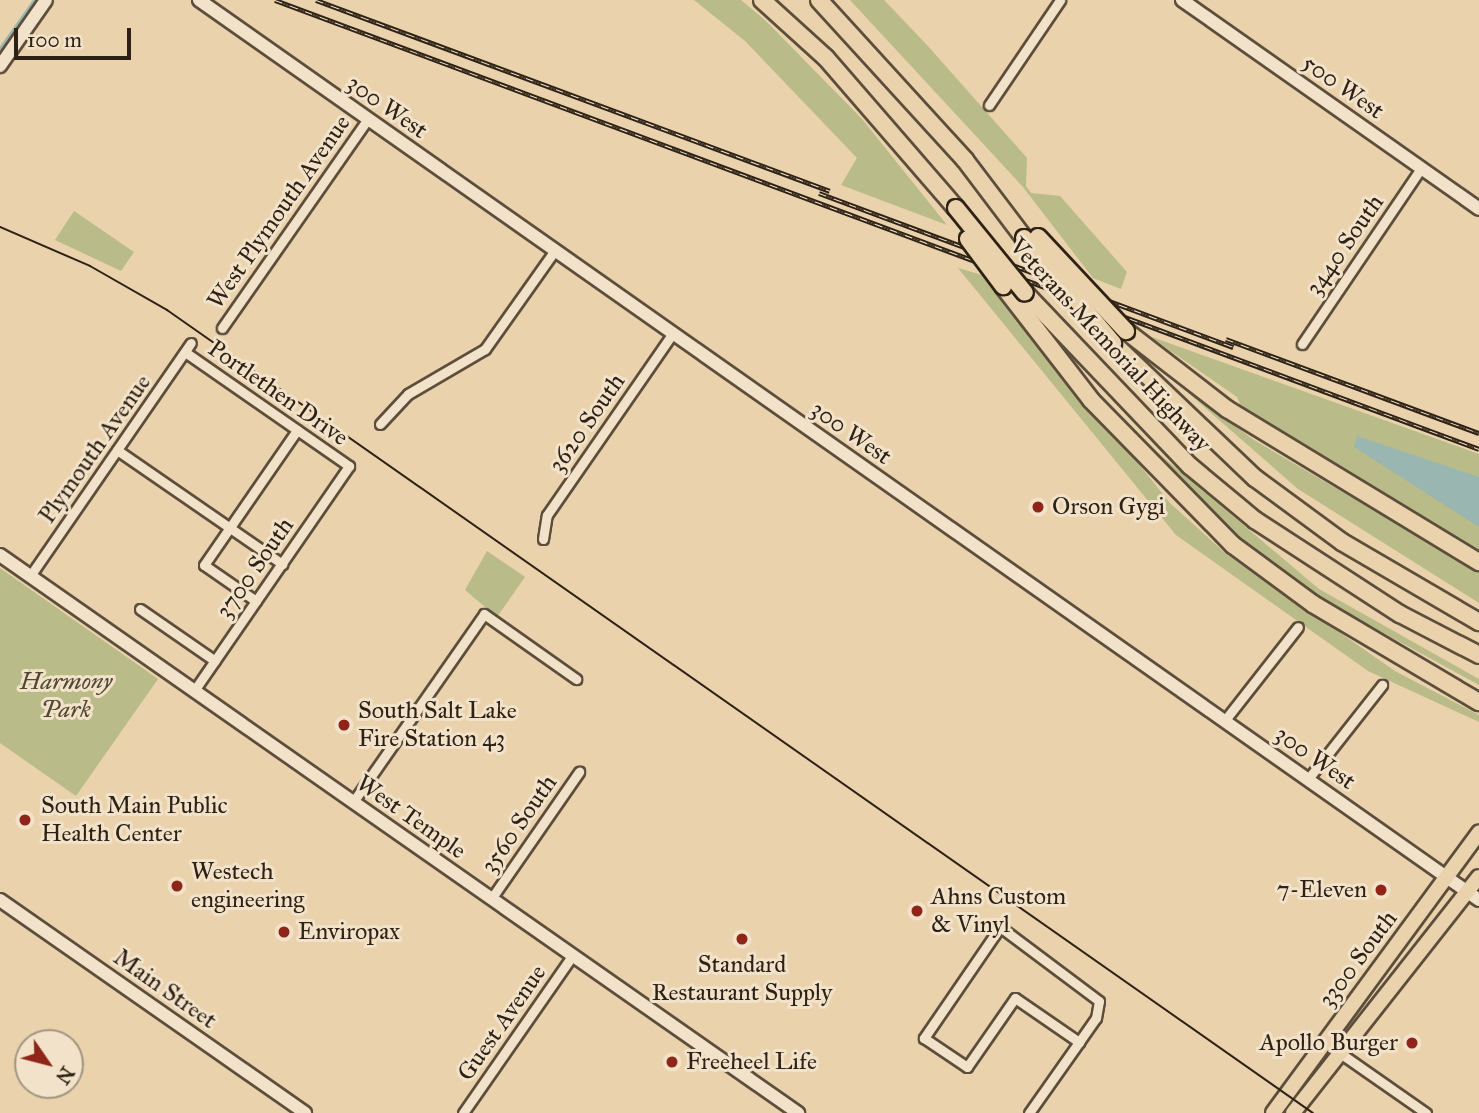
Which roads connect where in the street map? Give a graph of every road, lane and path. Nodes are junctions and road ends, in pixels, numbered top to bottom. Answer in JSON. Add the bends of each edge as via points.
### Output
{"nodes":[{"id":1,"x":46,"y":0,"type":"edge"},
{"id":2,"x":199,"y":0,"type":"edge"},
{"id":3,"x":762,"y":0,"type":"edge"},
{"id":4,"x":819,"y":0,"type":"edge"},
{"id":5,"x":1060,"y":0,"type":"edge"},
{"id":6,"x":1182,"y":0,"type":"edge"},
{"id":7,"x":0,"y":66,"type":"edge"},
{"id":8,"x":989,"y":105,"type":"dead end"},
{"id":9,"x":368,"y":119,"type":"junction"},
{"id":10,"x":1421,"y":168,"type":"junction"},
{"id":11,"x":1479,"y":209,"type":"edge"},
{"id":12,"x":953,"y":211,"type":"junction"},
{"id":13,"x":1031,"y":237,"type":"junction"},
{"id":14,"x":555,"y":250,"type":"junction"},
{"id":15,"x":222,"y":328,"type":"dead end"},
{"id":16,"x":673,"y":333,"type":"junction"},
{"id":17,"x":191,"y":343,"type":"dead end"},
{"id":18,"x":1302,"y":344,"type":"dead end"},
{"id":19,"x":185,"y":352,"type":"junction"},
{"id":20,"x":380,"y":424,"type":"dead end"},
{"id":21,"x":297,"y":430,"type":"junction"},
{"id":22,"x":117,"y":450,"type":"junction"},
{"id":23,"x":349,"y":466,"type":"joint"},
{"id":24,"x":229,"y":527,"type":"junction"},
{"id":25,"x":543,"y":539,"type":"dead end"},
{"id":26,"x":0,"y":555,"type":"edge"},
{"id":27,"x":1479,"y":562,"type":"edge"},
{"id":28,"x":282,"y":564,"type":"junction"},
{"id":29,"x":30,"y":576,"type":"junction"},
{"id":30,"x":256,"y":601,"type":"junction"},
{"id":31,"x":140,"y":608,"type":"dead end"},
{"id":32,"x":1479,"y":622,"type":"edge"},
{"id":33,"x":1298,"y":627,"type":"dead end"},
{"id":34,"x":1363,"y":635,"type":"junction"},
{"id":35,"x":1479,"y":655,"type":"edge"},
{"id":36,"x":215,"y":660,"type":"junction"},
{"id":37,"x":576,"y":679,"type":"dead end"},
{"id":38,"x":1382,"y":685,"type":"dead end"},
{"id":39,"x":194,"y":691,"type":"junction"},
{"id":40,"x":1479,"y":693,"type":"edge"},
{"id":41,"x":1479,"y":702,"type":"edge"},
{"id":42,"x":1224,"y":720,"type":"junction"},
{"id":43,"x":579,"y":772,"type":"dead end"},
{"id":44,"x":1308,"y":779,"type":"junction"},
{"id":45,"x":353,"y":802,"type":"junction"},
{"id":46,"x":1479,"y":833,"type":"edge"},
{"id":47,"x":1479,"y":877,"type":"edge"},
{"id":48,"x":1448,"y":878,"type":"junction"},
{"id":49,"x":1473,"y":896,"type":"edge"},
{"id":50,"x":491,"y":899,"type":"junction"},
{"id":51,"x":0,"y":900,"type":"edge"},
{"id":52,"x":572,"y":956,"type":"junction"},
{"id":53,"x":1346,"y":1014,"type":"junction"},
{"id":54,"x":1079,"y":1042,"type":"junction"},
{"id":55,"x":1340,"y":1053,"type":"junction"},
{"id":56,"x":305,"y":1113,"type":"edge"},
{"id":57,"x":463,"y":1113,"type":"edge"},
{"id":58,"x":798,"y":1113,"type":"edge"},
{"id":59,"x":1029,"y":1113,"type":"edge"},
{"id":60,"x":1273,"y":1113,"type":"edge"},
{"id":61,"x":1293,"y":1113,"type":"edge"},
{"id":62,"x":1426,"y":1113,"type":"edge"}],
"edges":[{"from":1,"to":7,"type":"street"},
{"from":2,"to":9,"type":"street","name":"300 West"},
{"from":3,"to":12,"type":"highway","name":"Veterans Memorial Highway","via":[[826,58],[929,176]]},
{"from":4,"to":13,"type":"highway","name":"Veterans Memorial Highway"},
{"from":5,"to":8,"type":"street"},
{"from":6,"to":10,"type":"street","name":"500 West"},
{"from":9,"to":14,"type":"street","name":"300 West"},
{"from":9,"to":15,"type":"street","name":"West Plymouth Avenue"},
{"from":10,"to":11,"type":"street","name":"500 West"},
{"from":10,"to":18,"type":"street","name":"3440 South"},
{"from":12,"to":34,"type":"highway","bridge":true,"via":[[1003,286],[1091,400],[1170,485],[1261,568]]},
{"from":12,"to":35,"type":"highway","name":"Veterans Memorial Highway","bridge":true,"via":[[1190,467],[1348,582]]},
{"from":13,"to":27,"type":"highway","bridge":true,"via":[[1126,331],[1227,409]]},
{"from":13,"to":32,"type":"highway","name":"Veterans Memorial Highway","bridge":true,"via":[[1113,343],[1214,442],[1284,500],[1392,574]]},
{"from":14,"to":16,"type":"street","name":"300 West"},
{"from":14,"to":20,"type":"street","via":[[485,349],[408,394]]},
{"from":16,"to":25,"type":"street","name":"3620 South","via":[[547,515]]},
{"from":16,"to":42,"type":"street","name":"300 West"},
{"from":17,"to":19,"type":"street","name":"Plymouth Avenue"},
{"from":19,"to":21,"type":"street","name":"Portlethen Drive"},
{"from":19,"to":22,"type":"street","name":"Plymouth Avenue"},
{"from":21,"to":23,"type":"street","name":"Portlethen Drive"},
{"from":21,"to":24,"type":"street"},
{"from":22,"to":24,"type":"street"},
{"from":22,"to":29,"type":"street","name":"Plymouth Avenue"},
{"from":23,"to":28,"type":"street","name":"3700 South"},
{"from":24,"to":28,"type":"street"},
{"from":24,"to":30,"type":"street","via":[[204,565]]},
{"from":26,"to":29,"type":"street","name":"West Temple"},
{"from":28,"to":30,"type":"street","name":"3700 South"},
{"from":29,"to":39,"type":"street","name":"West Temple"},
{"from":30,"to":36,"type":"street","name":"3700 South"},
{"from":31,"to":36,"type":"street"},
{"from":33,"to":42,"type":"street"},
{"from":34,"to":40,"type":"highway"},
{"from":34,"to":41,"type":"highway"},
{"from":36,"to":39,"type":"street","name":"3700 South"},
{"from":37,"to":45,"type":"street","via":[[484,614]]},
{"from":38,"to":44,"type":"street"},
{"from":39,"to":45,"type":"street","name":"West Temple"},
{"from":42,"to":44,"type":"street","name":"300 West"},
{"from":43,"to":50,"type":"street","name":"3560 South"},
{"from":44,"to":48,"type":"street","name":"300 West"},
{"from":45,"to":50,"type":"street","name":"West Temple"},
{"from":46,"to":48,"type":"main road","name":"3300 South"},
{"from":47,"to":49,"type":"main road","name":"3300 South"},
{"from":48,"to":49,"type":"street","name":"300 West"},
{"from":48,"to":53,"type":"main road","name":"3300 South"},
{"from":49,"to":55,"type":"main road","name":"3300 South"},
{"from":50,"to":52,"type":"street","name":"West Temple"},
{"from":51,"to":56,"type":"street","name":"Main Street"},
{"from":52,"to":57,"type":"street","name":"Guest Avenue"},
{"from":52,"to":58,"type":"street","name":"West Temple"},
{"from":53,"to":55,"type":"main road"},
{"from":53,"to":60,"type":"main road","name":"3300 South"},
{"from":54,"to":54,"type":"street","via":[[1015,998],[967,1067],[924,1038],[1000,927],[1099,1001]]},
{"from":54,"to":59,"type":"street"},
{"from":55,"to":61,"type":"main road","name":"3300 South"},
{"from":55,"to":62,"type":"street"}]}
